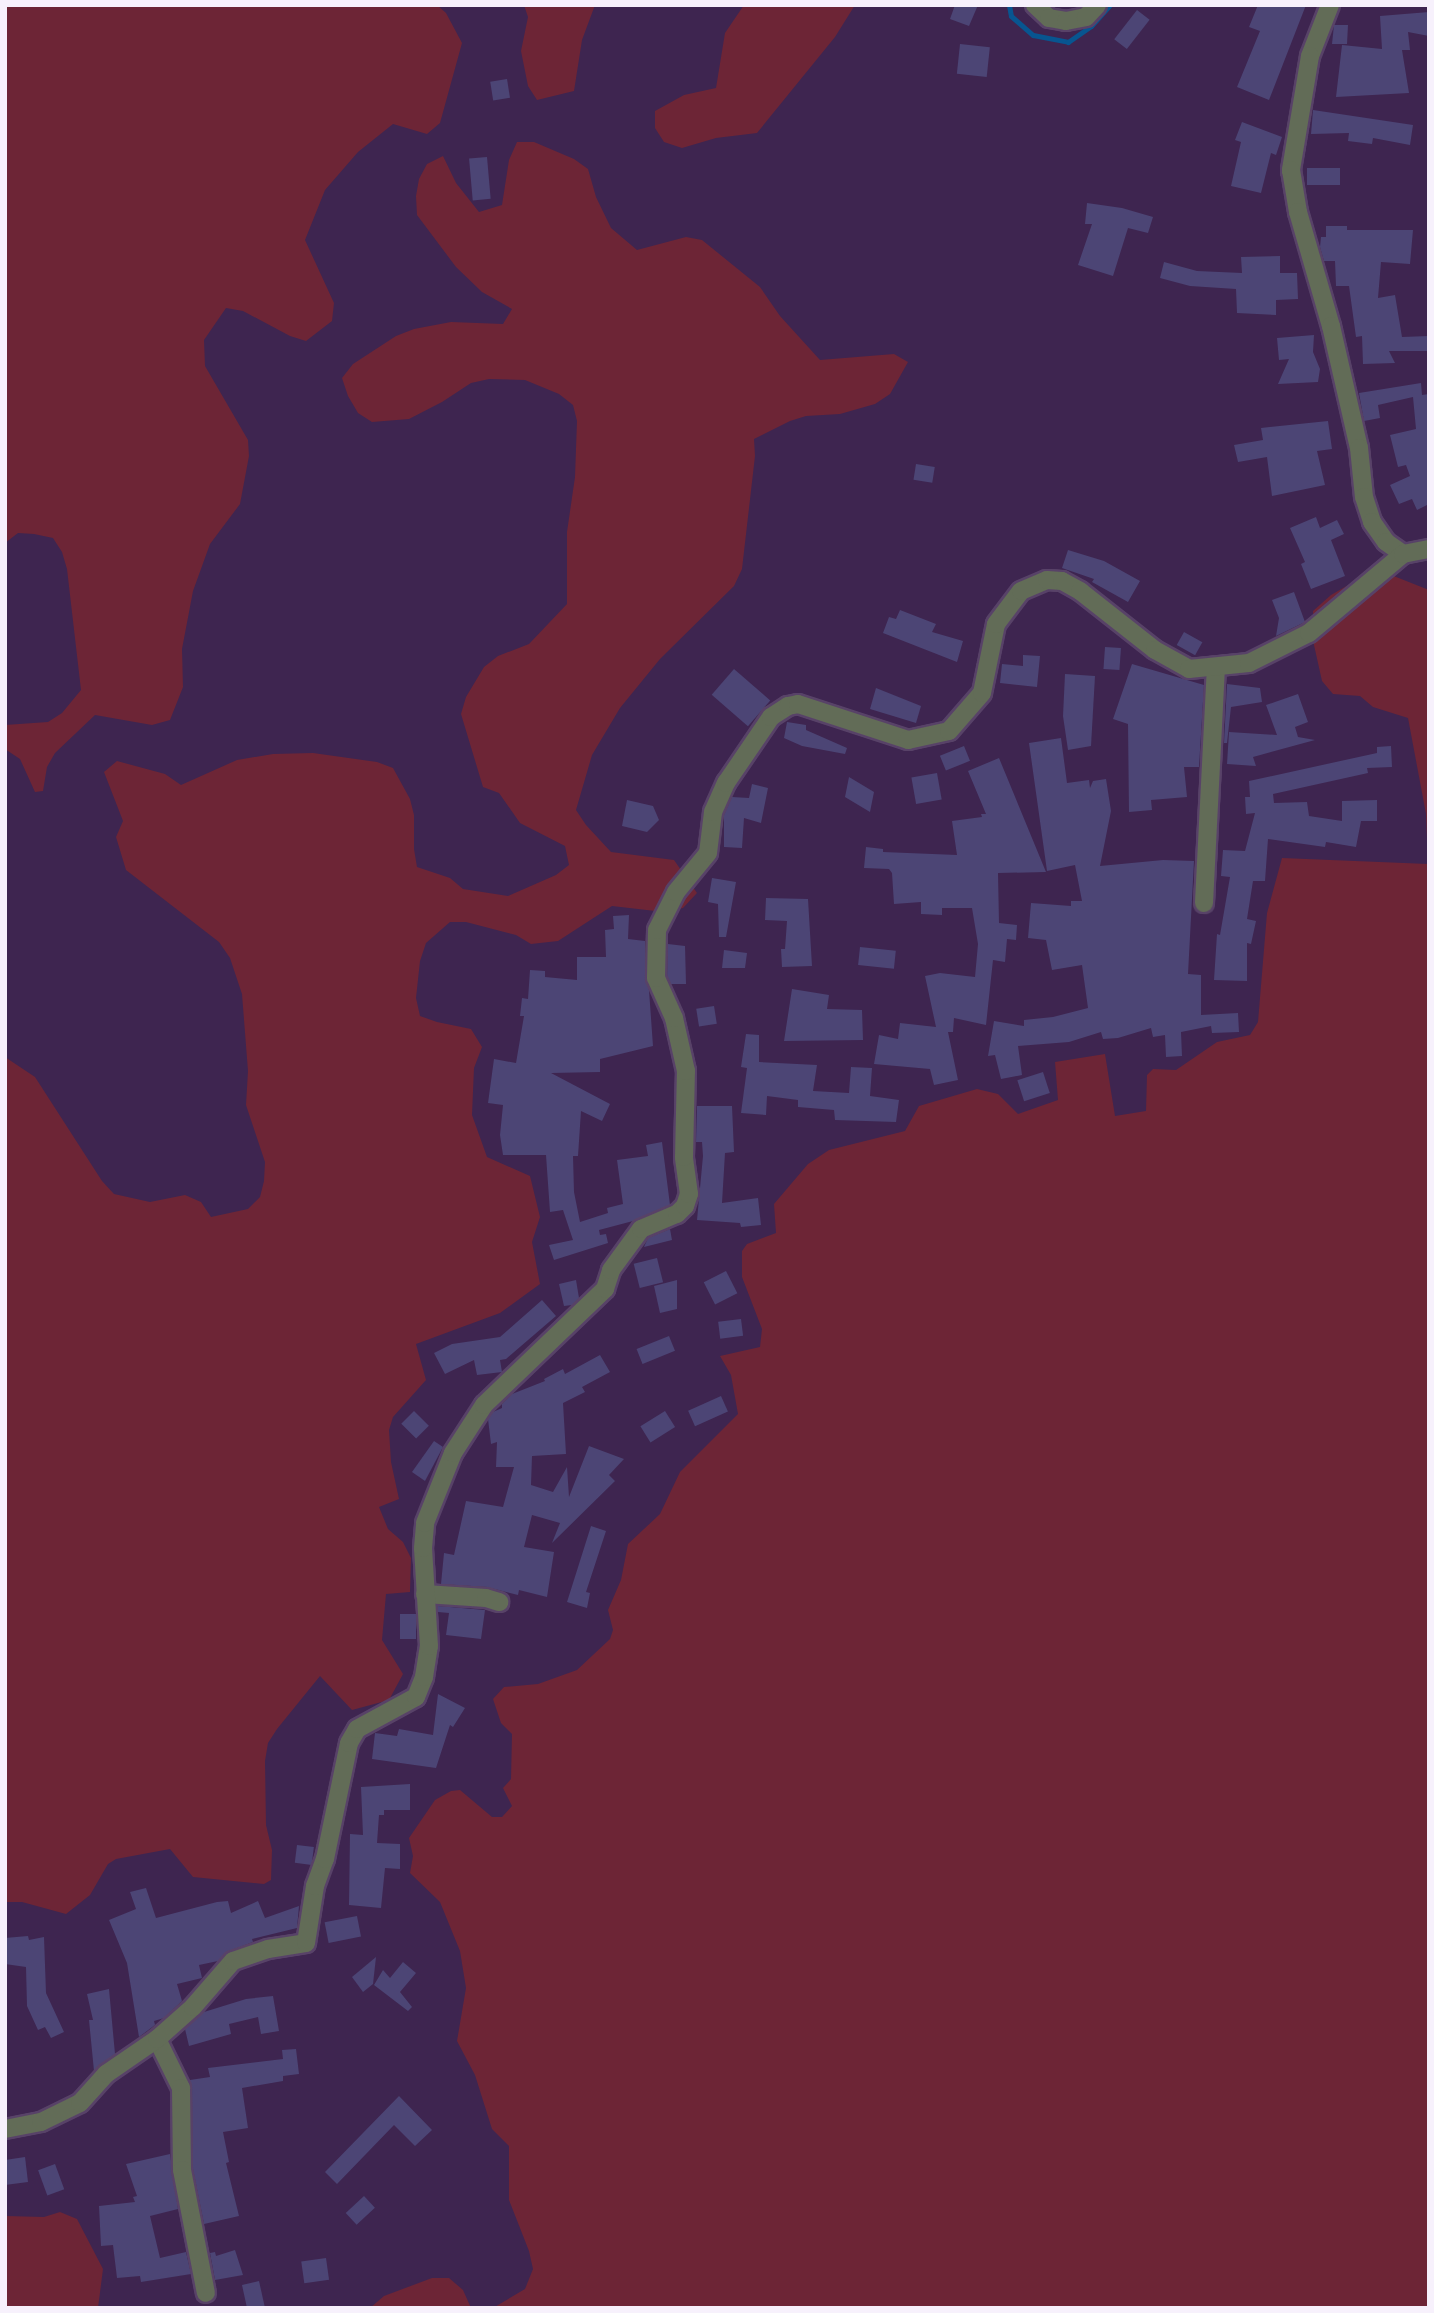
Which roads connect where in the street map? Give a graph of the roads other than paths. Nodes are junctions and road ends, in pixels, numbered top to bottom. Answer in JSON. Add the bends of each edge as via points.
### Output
{"nodes":[{"id":1,"x":1035,"y":5,"type":"edge"},
{"id":2,"x":1097,"y":5,"type":"edge"},
{"id":3,"x":1330,"y":5,"type":"edge"},
{"id":4,"x":1429,"y":549,"type":"edge"},
{"id":5,"x":1403,"y":554,"type":"junction"},
{"id":6,"x":1216,"y":668,"type":"junction"},
{"id":7,"x":1204,"y":902,"type":"dead end"},
{"id":8,"x":425,"y":1594,"type":"junction"},
{"id":9,"x":499,"y":1602,"type":"dead end"},
{"id":10,"x":157,"y":2039,"type":"junction"},
{"id":11,"x":5,"y":2129,"type":"edge"},
{"id":12,"x":206,"y":2293,"type":"dead end"}],
"edges":[{"from":1,"to":2,"type":"street","via":[[1049,18],[1066,21],[1086,17]]},
{"from":3,"to":5,"type":"street","via":[[1310,56],[1291,170],[1354,427],[1364,497],[1372,522],[1386,542]]},
{"from":4,"to":5,"type":"street"},
{"from":5,"to":6,"type":"street","via":[[1309,633],[1264,657]]},
{"from":6,"to":7,"type":"street"},
{"from":6,"to":8,"type":"street","via":[[1189,669],[1170,661],[1080,591],[1062,581],[1047,580],[1021,591],[996,624],[982,693],[949,731],[908,740],[798,704],[771,717],[726,783],[713,812],[708,853],[676,892],[657,930],[656,978],[674,1018],[686,1071],[684,1157],[689,1194],[685,1206],[641,1229],[611,1270],[605,1289],[484,1405],[453,1453],[425,1523]]},
{"from":8,"to":9,"type":"street"},
{"from":8,"to":10,"type":"street","via":[[429,1646],[424,1677],[415,1696],[357,1729],[349,1742],[306,1943],[233,1961]]},
{"from":10,"to":11,"type":"street","via":[[106,2074],[80,2103],[41,2122]]},
{"from":10,"to":12,"type":"street","via":[[181,2088],[182,2170]]}]}
